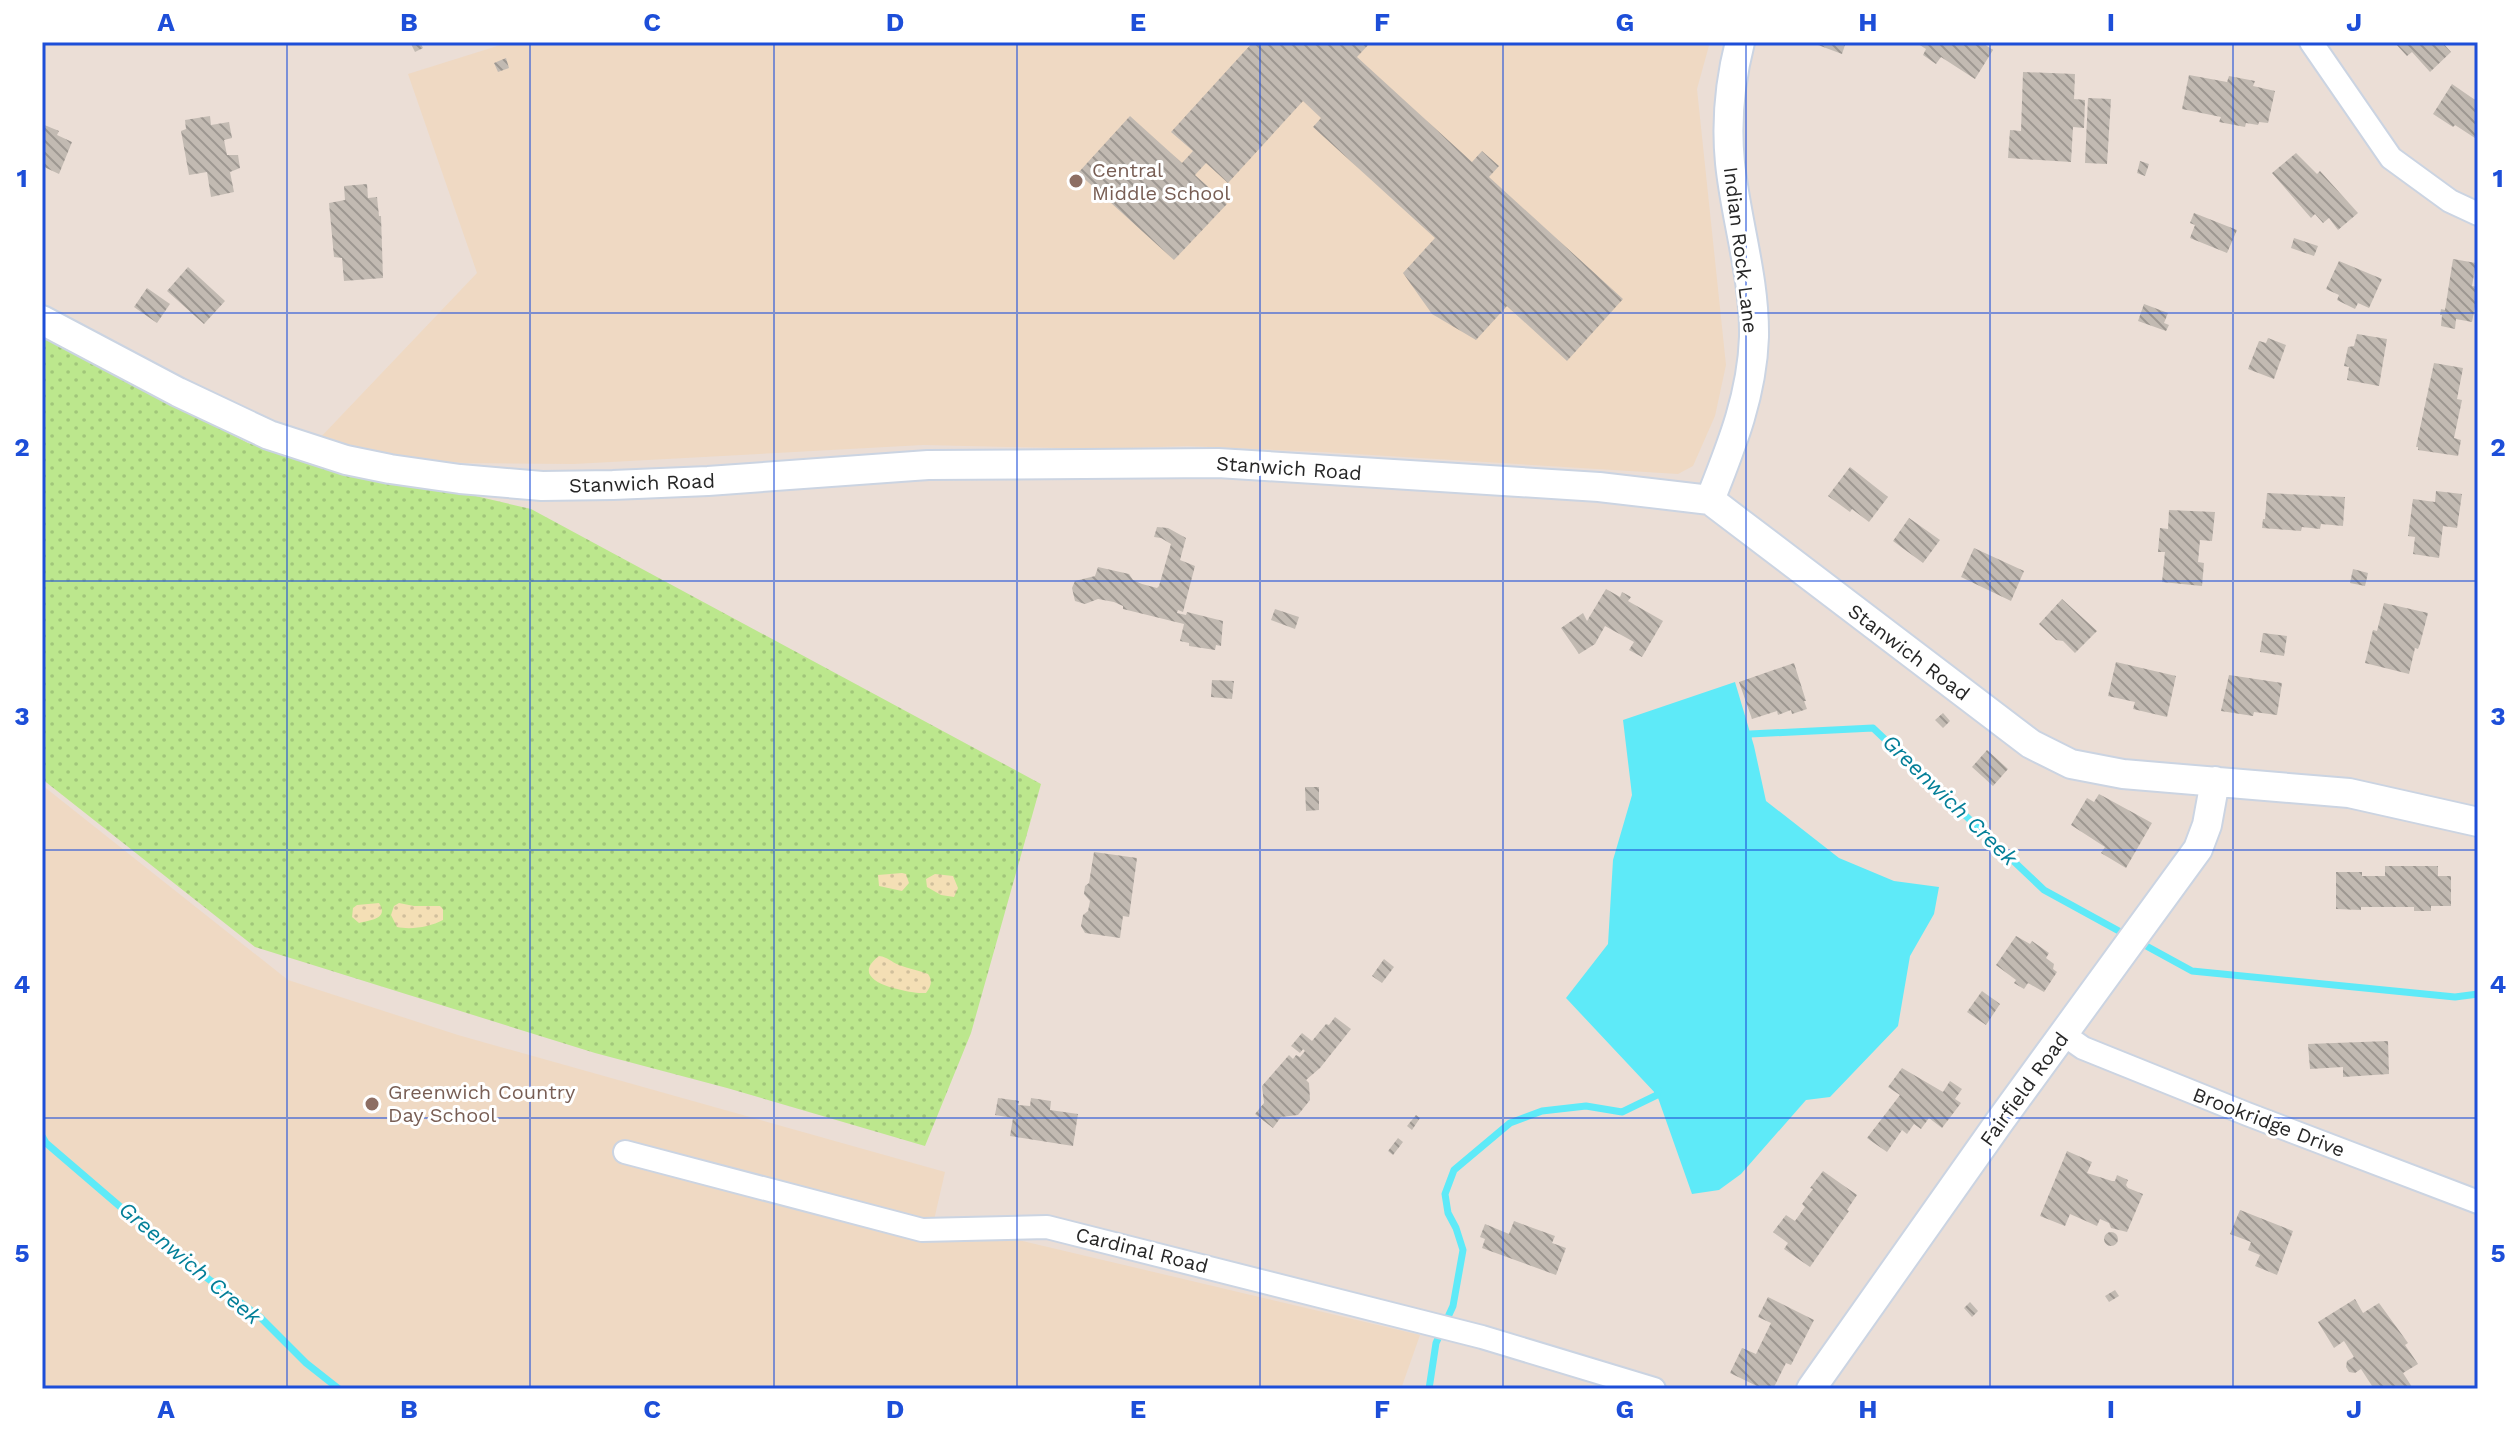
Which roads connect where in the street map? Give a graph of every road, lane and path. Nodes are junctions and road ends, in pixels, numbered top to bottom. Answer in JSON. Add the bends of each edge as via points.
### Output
{"nodes":[{"id":1,"x":1740,"y":42,"type":"edge"},
{"id":2,"x":2311,"y":42,"type":"edge"},
{"id":3,"x":2478,"y":214,"type":"edge"},
{"id":4,"x":42,"y":320,"type":"edge"},
{"id":5,"x":1710,"y":500,"type":"junction"},
{"id":6,"x":2215,"y":781,"type":"junction"},
{"id":7,"x":2478,"y":822,"type":"edge"},
{"id":8,"x":2063,"y":1034,"type":"junction"},
{"id":9,"x":625,"y":1152,"type":"dead end"},
{"id":10,"x":2478,"y":1202,"type":"edge"},
{"id":11,"x":1654,"y":1389,"type":"edge"},
{"id":12,"x":1811,"y":1389,"type":"edge"}],
"edges":[{"from":1,"to":5,"type":"street","name":"Indian Rock Lane","via":[[1728,135],[1754,338],[1747,400]]},
{"from":2,"to":3,"type":"street","via":[[2391,158],[2450,201]]},
{"from":4,"to":5,"type":"street","name":"Stanwich Road","via":[[269,435],[346,460],[460,479],[613,485],[928,465],[1218,463],[1599,487]]},
{"from":5,"to":6,"type":"street","name":"Stanwich Road","via":[[2045,752],[2105,771]]},
{"from":6,"to":7,"type":"street","name":"Stanwich Road","via":[[2349,793]]},
{"from":6,"to":8,"type":"street","name":"Fairfield Road","via":[[2203,838]]},
{"from":8,"to":10,"type":"street","name":"Brookridge Drive","via":[[2083,1048]]},
{"from":8,"to":12,"type":"street","name":"Fairfield Road"},
{"from":9,"to":11,"type":"street","name":"Cardinal Road","via":[[922,1230],[1047,1227],[1444,1327]]}]}
